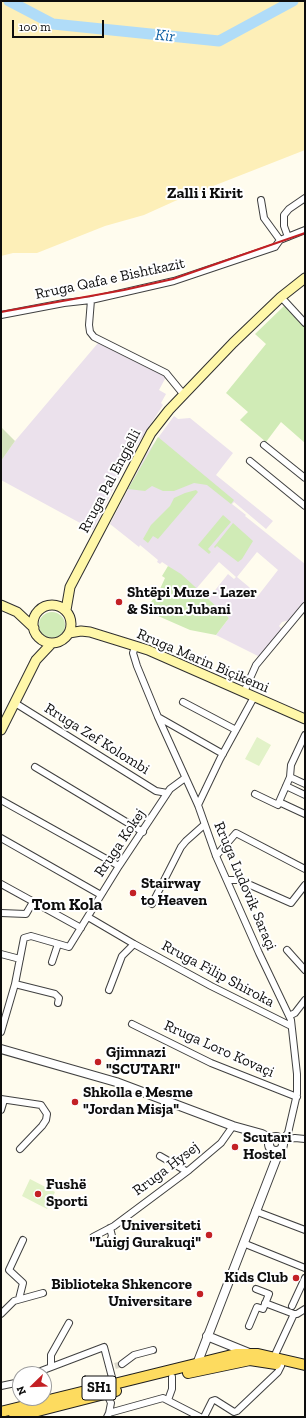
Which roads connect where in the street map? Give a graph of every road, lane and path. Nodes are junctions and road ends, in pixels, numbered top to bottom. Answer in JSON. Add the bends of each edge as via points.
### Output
{"nodes":[{"id":1,"x":305,"y":198,"type":"edge"},
{"id":2,"x":261,"y":200,"type":"dead end"},
{"id":3,"x":305,"y":230,"type":"edge"},
{"id":4,"x":288,"y":237,"type":"junction"},
{"id":5,"x":280,"y":240,"type":"junction"},
{"id":6,"x":305,"y":278,"type":"edge"},
{"id":7,"x":281,"y":296,"type":"junction"},
{"id":8,"x":91,"y":300,"type":"junction"},
{"id":9,"x":1,"y":315,"type":"edge"},
{"id":10,"x":305,"y":323,"type":"edge"},
{"id":11,"x":184,"y":395,"type":"junction"},
{"id":12,"x":264,"y":445,"type":"dead end"},
{"id":13,"x":250,"y":461,"type":"dead end"},
{"id":14,"x":303,"y":477,"type":"edge"},
{"id":15,"x":305,"y":506,"type":"edge"},
{"id":16,"x":70,"y":587,"type":"junction"},
{"id":17,"x":1,"y":605,"type":"edge"},
{"id":18,"x":54,"y":605,"type":"junction"},
{"id":19,"x":305,"y":606,"type":"edge"},
{"id":20,"x":38,"y":611,"type":"junction"},
{"id":21,"x":17,"y":612,"type":"junction"},
{"id":22,"x":68,"y":614,"type":"junction"},
{"id":23,"x":34,"y":628,"type":"junction"},
{"id":24,"x":90,"y":632,"type":"junction"},
{"id":25,"x":69,"y":633,"type":"junction"},
{"id":26,"x":40,"y":638,"type":"junction"},
{"id":27,"x":52,"y":643,"type":"junction"},
{"id":28,"x":135,"y":647,"type":"junction"},
{"id":29,"x":36,"y":660,"type":"junction"},
{"id":30,"x":244,"y":692,"type":"junction"},
{"id":31,"x":254,"y":697,"type":"junction"},
{"id":32,"x":183,"y":702,"type":"dead end"},
{"id":33,"x":15,"y":703,"type":"junction"},
{"id":34,"x":158,"y":717,"type":"junction"},
{"id":35,"x":304,"y":717,"type":"edge"},
{"id":36,"x":1,"y":730,"type":"edge"},
{"id":37,"x":236,"y":730,"type":"junction"},
{"id":38,"x":305,"y":735,"type":"edge"},
{"id":39,"x":223,"y":754,"type":"junction"},
{"id":40,"x":35,"y":768,"type":"dead end"},
{"id":41,"x":290,"y":777,"type":"junction"},
{"id":42,"x":185,"y":778,"type":"junction"},
{"id":43,"x":305,"y":784,"type":"edge"},
{"id":44,"x":286,"y":786,"type":"junction"},
{"id":45,"x":168,"y":793,"type":"junction"},
{"id":46,"x":255,"y":794,"type":"dead end"},
{"id":47,"x":305,"y":795,"type":"edge"},
{"id":48,"x":1,"y":800,"type":"edge"},
{"id":49,"x":279,"y":802,"type":"junction"},
{"id":50,"x":198,"y":806,"type":"junction"},
{"id":51,"x":305,"y":814,"type":"edge"},
{"id":52,"x":204,"y":825,"type":"junction"},
{"id":53,"x":143,"y":832,"type":"junction"},
{"id":54,"x":1,"y":838,"type":"edge"},
{"id":55,"x":216,"y":856,"type":"junction"},
{"id":56,"x":119,"y":866,"type":"junction"},
{"id":57,"x":305,"y":869,"type":"edge"},
{"id":58,"x":227,"y":880,"type":"junction"},
{"id":59,"x":1,"y":884,"type":"edge"},
{"id":60,"x":305,"y":885,"type":"edge"},
{"id":61,"x":299,"y":894,"type":"junction"},
{"id":62,"x":101,"y":895,"type":"junction"},
{"id":63,"x":305,"y":898,"type":"edge"},
{"id":64,"x":33,"y":902,"type":"junction"},
{"id":65,"x":152,"y":904,"type":"dead end"},
{"id":66,"x":1,"y":913,"type":"edge"},
{"id":67,"x":88,"y":917,"type":"junction"},
{"id":68,"x":81,"y":928,"type":"junction"},
{"id":69,"x":58,"y":944,"type":"junction"},
{"id":70,"x":134,"y":944,"type":"junction"},
{"id":71,"x":287,"y":950,"type":"dead end"},
{"id":72,"x":1,"y":954,"type":"edge"},
{"id":73,"x":20,"y":959,"type":"junction"},
{"id":74,"x":52,"y":962,"type":"dead end"},
{"id":75,"x":305,"y":970,"type":"edge"},
{"id":76,"x":15,"y":984,"type":"junction"},
{"id":77,"x":109,"y":990,"type":"dead end"},
{"id":78,"x":305,"y":1000,"type":"edge"},
{"id":79,"x":58,"y":1003,"type":"dead end"},
{"id":80,"x":289,"y":1016,"type":"junction"},
{"id":81,"x":132,"y":1024,"type":"dead end"},
{"id":82,"x":291,"y":1026,"type":"junction"},
{"id":83,"x":1,"y":1032,"type":"edge"},
{"id":84,"x":1,"y":1049,"type":"edge"},
{"id":85,"x":296,"y":1097,"type":"junction"},
{"id":86,"x":2,"y":1100,"type":"edge"},
{"id":87,"x":1,"y":1110,"type":"edge"},
{"id":88,"x":233,"y":1126,"type":"junction"},
{"id":89,"x":270,"y":1139,"type":"junction"},
{"id":90,"x":282,"y":1140,"type":"junction"},
{"id":91,"x":305,"y":1140,"type":"edge"},
{"id":92,"x":20,"y":1148,"type":"dead end"},
{"id":93,"x":276,"y":1152,"type":"junction"},
{"id":94,"x":160,"y":1156,"type":"dead end"},
{"id":95,"x":186,"y":1171,"type":"junction"},
{"id":96,"x":255,"y":1212,"type":"junction"},
{"id":97,"x":110,"y":1228,"type":"junction"},
{"id":98,"x":305,"y":1230,"type":"edge"},
{"id":99,"x":93,"y":1237,"type":"dead end"},
{"id":100,"x":23,"y":1240,"type":"dead end"},
{"id":101,"x":110,"y":1242,"type":"dead end"},
{"id":102,"x":243,"y":1243,"type":"junction"},
{"id":103,"x":305,"y":1268,"type":"edge"},
{"id":104,"x":305,"y":1278,"type":"edge"},
{"id":105,"x":256,"y":1289,"type":"dead end"},
{"id":106,"x":43,"y":1293,"type":"dead end"},
{"id":107,"x":19,"y":1299,"type":"junction"},
{"id":108,"x":266,"y":1303,"type":"junction"},
{"id":109,"x":292,"y":1306,"type":"dead end"},
{"id":110,"x":305,"y":1309,"type":"edge"},
{"id":111,"x":1,"y":1314,"type":"edge"},
{"id":112,"x":294,"y":1314,"type":"junction"},
{"id":113,"x":70,"y":1323,"type":"dead end"},
{"id":114,"x":249,"y":1326,"type":"dead end"},
{"id":115,"x":207,"y":1336,"type":"junction"},
{"id":116,"x":153,"y":1350,"type":"dead end"},
{"id":117,"x":249,"y":1353,"type":"junction"},
{"id":118,"x":274,"y":1357,"type":"junction"},
{"id":119,"x":122,"y":1364,"type":"tunnel mouth"},
{"id":120,"x":305,"y":1365,"type":"edge"},
{"id":121,"x":52,"y":1366,"type":"joint"},
{"id":122,"x":281,"y":1366,"type":"junction"},
{"id":123,"x":198,"y":1367,"type":"junction"},
{"id":124,"x":305,"y":1372,"type":"edge"},
{"id":125,"x":172,"y":1377,"type":"junction"},
{"id":126,"x":12,"y":1384,"type":"edge"},
{"id":127,"x":114,"y":1385,"type":"junction"},
{"id":128,"x":1,"y":1386,"type":"edge"},
{"id":129,"x":107,"y":1394,"type":"junction"},
{"id":130,"x":168,"y":1400,"type":"junction"},
{"id":131,"x":1,"y":1412,"type":"edge"},
{"id":132,"x":108,"y":1415,"type":"edge"},
{"id":133,"x":14,"y":1417,"type":"edge"},
{"id":134,"x":200,"y":1417,"type":"edge"},
{"id":135,"x":204,"y":1417,"type":"edge"}],
"edges":[{"from":1,"to":4,"type":"street","via":[[284,215]]},
{"from":2,"to":5,"type":"street","via":[[264,218]]},
{"from":3,"to":4,"type":"street","name":"Rruga Qafa e Bishtkazit"},
{"from":4,"to":5,"type":"street","name":"Rruga Qafa e Bishtkazit"},
{"from":5,"to":8,"type":"street","name":"Rruga Qafa e Bishtkazit","via":[[275,248],[225,265],[174,281]]},
{"from":6,"to":7,"type":"main road","name":"Rruga Pal Engjelli"},
{"from":7,"to":10,"type":"street"},
{"from":7,"to":11,"type":"main road","name":"Rruga Pal Engjelli"},
{"from":8,"to":9,"type":"street","name":"Rruga Qafa e Bishtkazit"},
{"from":8,"to":11,"type":"street","via":[[88,314],[90,332],[94,337],[166,374]]},
{"from":11,"to":16,"type":"main road","name":"Rruga Pal Engjelli","via":[[151,432]]},
{"from":12,"to":14,"type":"street"},
{"from":13,"to":15,"type":"street"},
{"from":16,"to":18,"type":"main road","name":"Rruga Pal Engjelli"},
{"from":16,"to":22,"type":"main road","name":"Rruga Pal Engjelli"},
{"from":17,"to":21,"type":"main road"},
{"from":18,"to":20,"type":"main road"},
{"from":18,"to":22,"type":"main road"},
{"from":19,"to":30,"type":"street","via":[[256,665]]},
{"from":20,"to":21,"type":"main road"},
{"from":20,"to":23,"type":"main road"},
{"from":21,"to":23,"type":"main road"},
{"from":22,"to":24,"type":"main road","name":"Rruga Marin Biçikemi"},
{"from":22,"to":25,"type":"main road","via":[[72,627]]},
{"from":23,"to":26,"type":"main road"},
{"from":24,"to":25,"type":"main road","name":"Rruga Marin Biçikemi"},
{"from":24,"to":28,"type":"main road","name":"Rruga Marin Biçikemi"},
{"from":25,"to":27,"type":"main road","via":[[65,639]]},
{"from":26,"to":27,"type":"main road"},
{"from":26,"to":29,"type":"main road"},
{"from":27,"to":29,"type":"main road"},
{"from":28,"to":30,"type":"main road","name":"Rruga Marin Biçikemi","via":[[148,650]]},
{"from":28,"to":34,"type":"street","name":"Rruga Ludovik Saraçi","via":[[133,653],[137,666]]},
{"from":29,"to":33,"type":"main road"},
{"from":30,"to":31,"type":"main road","name":"Rruga Marin Biçikemi"},
{"from":31,"to":35,"type":"main road","name":"Rruga Marin Biçikemi"},
{"from":31,"to":37,"type":"street"},
{"from":32,"to":37,"type":"street"},
{"from":33,"to":36,"type":"main road"},
{"from":33,"to":45,"type":"street","name":"Rruga Zef Kolombi","via":[[156,791]]},
{"from":34,"to":39,"type":"street"},
{"from":34,"to":42,"type":"street","name":"Rruga Ludovik Saraçi"},
{"from":37,"to":39,"type":"street"},
{"from":38,"to":41,"type":"street","via":[[292,765]]},
{"from":39,"to":50,"type":"street"},
{"from":40,"to":53,"type":"street"},
{"from":41,"to":43,"type":"street"},
{"from":41,"to":44,"type":"street"},
{"from":42,"to":45,"type":"street","name":"Rruga Kokej","via":[[176,783]]},
{"from":42,"to":50,"type":"street","name":"Rruga Ludovik Saraçi"},
{"from":44,"to":47,"type":"street"},
{"from":44,"to":49,"type":"street"},
{"from":45,"to":53,"type":"street","name":"Rruga Kokej"},
{"from":46,"to":49,"type":"street","via":[[278,805]]},
{"from":48,"to":56,"type":"street"},
{"from":49,"to":51,"type":"street"},
{"from":50,"to":52,"type":"street","name":"Rruga Ludovik Saraçi"},
{"from":52,"to":55,"type":"street","name":"Rruga Ludovik Saraçi"},
{"from":52,"to":65,"type":"street","via":[[186,840]]},
{"from":53,"to":56,"type":"street","name":"Rruga Kokej"},
{"from":54,"to":62,"type":"street"},
{"from":55,"to":57,"type":"street","via":[[236,833]]},
{"from":55,"to":58,"type":"street","name":"Rruga Ludovik Saraçi"},
{"from":56,"to":62,"type":"street","name":"Rruga Kokej"},
{"from":58,"to":61,"type":"street","via":[[244,882],[289,902],[293,902]]},
{"from":58,"to":80,"type":"street","name":"Rruga Ludovik Saraçi","via":[[258,953]]},
{"from":59,"to":64,"type":"street"},
{"from":60,"to":61,"type":"street"},
{"from":61,"to":63,"type":"street"},
{"from":62,"to":67,"type":"street","name":"Rruga Kokej"},
{"from":64,"to":66,"type":"street","via":[[26,914]]},
{"from":64,"to":68,"type":"street"},
{"from":67,"to":68,"type":"street","name":"Rruga Kokej"},
{"from":67,"to":70,"type":"street","name":"Rruga Filip Shiroka"},
{"from":68,"to":69,"type":"street","name":"Rruga Kokej","via":[[69,947]]},
{"from":69,"to":73,"type":"street","name":"Rruga Kokej","via":[[27,936],[24,938]]},
{"from":69,"to":74,"type":"street"},
{"from":70,"to":77,"type":"street","via":[[122,956]]},
{"from":70,"to":82,"type":"street","name":"Rruga Filip Shiroka","via":[[223,993]]},
{"from":71,"to":75,"type":"street"},
{"from":72,"to":73,"type":"street"},
{"from":73,"to":76,"type":"street","name":"Rruga Kokej"},
{"from":76,"to":79,"type":"street","via":[[55,994],[59,998]]},
{"from":76,"to":83,"type":"street","name":"Rruga Kokej"},
{"from":78,"to":80,"type":"street"},
{"from":80,"to":82,"type":"street","name":"Rruga Ludovik Saraçi"},
{"from":81,"to":85,"type":"street","name":"Rruga Loro Kovaçi","via":[[211,1063]]},
{"from":82,"to":85,"type":"street","name":"Rruga Ludovik Saraçi","via":[[297,1074]]},
{"from":84,"to":88,"type":"street","via":[[116,1082]]},
{"from":85,"to":90,"type":"street","name":"Rruga Ludovik Saraçi","via":[[288,1133]]},
{"from":86,"to":87,"type":"street"},
{"from":86,"to":92,"type":"street","via":[[41,1106],[47,1114],[42,1126]]},
{"from":88,"to":89,"type":"street","via":[[262,1134]]},
{"from":88,"to":95,"type":"street","name":"Rruga Hysej","via":[[221,1143]]},
{"from":89,"to":90,"type":"street","via":[[275,1137]]},
{"from":89,"to":93,"type":"street","via":[[269,1147]]},
{"from":90,"to":91,"type":"street"},
{"from":90,"to":93,"type":"street","via":[[283,1146]]},
{"from":93,"to":96,"type":"street","via":[[277,1157]]},
{"from":94,"to":95,"type":"street"},
{"from":95,"to":97,"type":"street","name":"Rruga Hysej"},
{"from":96,"to":98,"type":"street"},
{"from":96,"to":102,"type":"street"},
{"from":97,"to":99,"type":"street","name":"Rruga Hysej"},
{"from":97,"to":101,"type":"street"},
{"from":100,"to":107,"type":"street","via":[[9,1270],[23,1283]]},
{"from":102,"to":103,"type":"street"},
{"from":102,"to":115,"type":"street"},
{"from":104,"to":109,"type":"street"},
{"from":105,"to":108,"type":"street","via":[[269,1294]]},
{"from":106,"to":107,"type":"street"},
{"from":107,"to":111,"type":"street","via":[[11,1303]]},
{"from":108,"to":112,"type":"street"},
{"from":108,"to":114,"type":"street","via":[[263,1309],[257,1307]]},
{"from":110,"to":112,"type":"street"},
{"from":112,"to":118,"type":"street"},
{"from":113,"to":121,"type":"street","via":[[51,1355]]},
{"from":115,"to":117,"type":"street"},
{"from":115,"to":123,"type":"street"},
{"from":116,"to":119,"type":"street","via":[[134,1355]]},
{"from":117,"to":118,"type":"main road","number":"SH1"},
{"from":117,"to":123,"type":"main road","number":"SH1"},
{"from":118,"to":120,"type":"main road","number":"SH1"},
{"from":121,"to":127,"type":"street","via":[[104,1347],[113,1366]]},
{"from":122,"to":123,"type":"main road","number":"SH1","via":[[250,1360]]},
{"from":122,"to":124,"type":"main road","number":"SH1"},
{"from":122,"to":135,"type":"street","via":[[238,1411],[234,1412],[215,1400]]},
{"from":123,"to":125,"type":"main road","number":"SH1"},
{"from":123,"to":127,"type":"main road","number":"SH1"},
{"from":125,"to":129,"type":"main road","number":"SH1"},
{"from":125,"to":130,"type":"street","via":[[172,1389]]},
{"from":126,"to":128,"type":"street"},
{"from":127,"to":131,"type":"main road","number":"SH1"},
{"from":129,"to":132,"type":"street","via":[[111,1403]]},
{"from":129,"to":133,"type":"main road","number":"SH1"},
{"from":130,"to":132,"type":"street","via":[[156,1399]]},
{"from":130,"to":134,"type":"street"}]}
